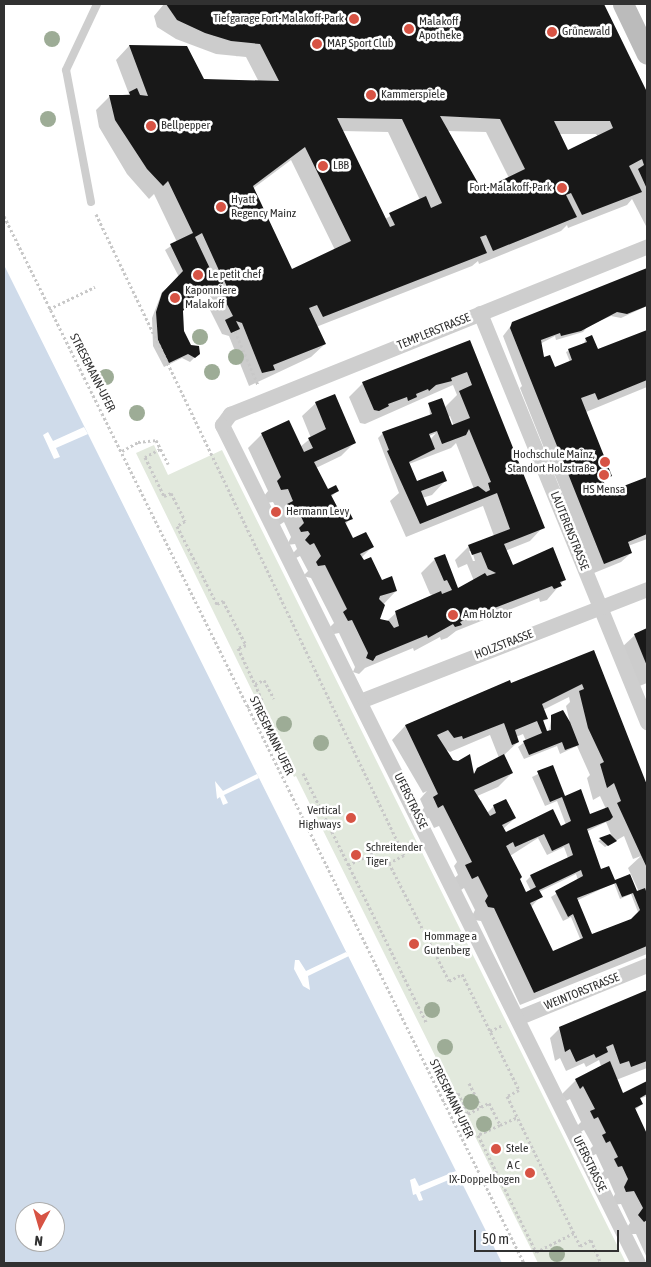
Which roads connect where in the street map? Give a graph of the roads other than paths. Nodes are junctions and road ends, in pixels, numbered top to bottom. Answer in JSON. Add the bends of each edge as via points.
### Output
{"nodes":[{"id":1,"x":97,"y":4,"type":"edge"},
{"id":2,"x":623,"y":4,"type":"edge"},
{"id":3,"x":647,"y":54,"type":"edge"},
{"id":4,"x":91,"y":202,"type":"road end"},
{"id":5,"x":647,"y":246,"type":"edge"},
{"id":6,"x":480,"y":313,"type":"junction"},
{"id":7,"x":222,"y":421,"type":"joint"},
{"id":8,"x":647,"y":589,"type":"edge"},
{"id":9,"x":600,"y":608,"type":"junction"},
{"id":10,"x":360,"y":701,"type":"junction"},
{"id":11,"x":647,"y":722,"type":"edge"},
{"id":12,"x":647,"y":966,"type":"edge"},
{"id":13,"x":518,"y":1018,"type":"junction"},
{"id":14,"x":638,"y":1263,"type":"edge"}],
"edges":[{"from":1,"to":4,"type":"lane","via":[[66,70]]},
{"from":2,"to":3,"type":"main road"},
{"from":5,"to":6,"type":"street","name":"TEMPLERSTRASSE"},
{"from":6,"to":7,"type":"street","name":"TEMPLERSTRASSE","via":[[230,414]]},
{"from":6,"to":9,"type":"street","name":"LAUTERENSTRASSE"},
{"from":7,"to":10,"type":"street","name":"UFERSTRASSE","via":[[224,431]]},
{"from":8,"to":9,"type":"street","name":"HOLZSTRASSE"},
{"from":9,"to":10,"type":"street","name":"HOLZSTRASSE"},
{"from":9,"to":11,"type":"street","name":"LAUTERENSTRASSE"},
{"from":10,"to":13,"type":"street","name":"UFERSTRASSE"},
{"from":12,"to":13,"type":"street","name":"WEINTORSTRASSE"},
{"from":13,"to":14,"type":"street","name":"UFERSTRASSE"}]}
